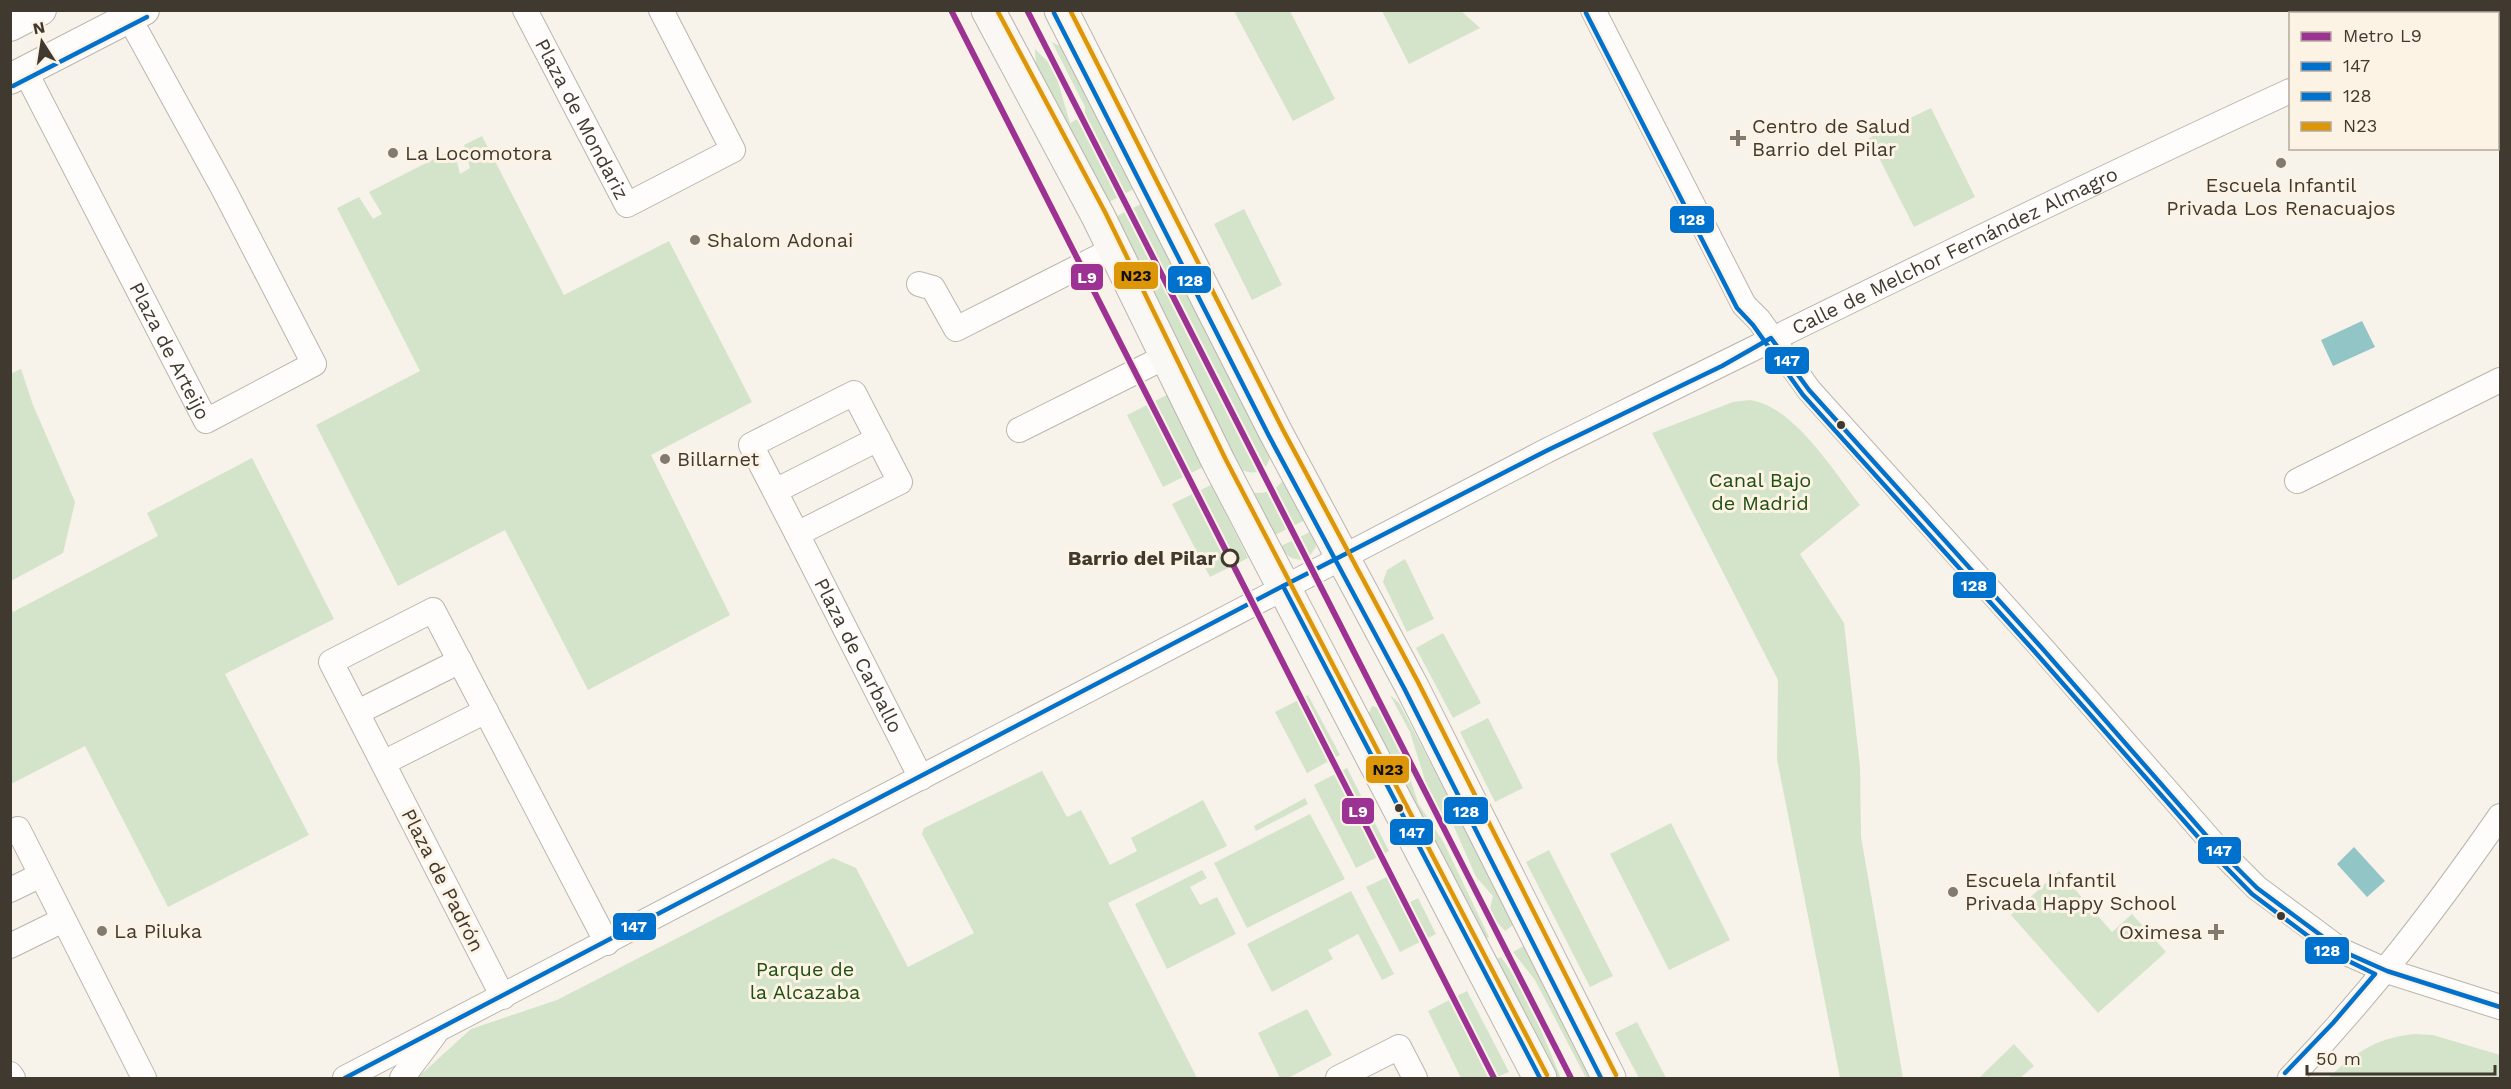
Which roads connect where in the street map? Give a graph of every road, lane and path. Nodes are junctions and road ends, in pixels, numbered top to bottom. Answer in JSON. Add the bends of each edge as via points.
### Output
{"nodes":[{"id":1,"x":41,"y":10,"type":"edge"},
{"id":2,"x":525,"y":10,"type":"edge"},
{"id":3,"x":661,"y":10,"type":"edge"},
{"id":4,"x":988,"y":10,"type":"edge"},
{"id":5,"x":1061,"y":10,"type":"edge"},
{"id":6,"x":1593,"y":10,"type":"edge"},
{"id":7,"x":133,"y":13,"type":"edge"},
{"id":8,"x":10,"y":26,"type":"edge"},
{"id":9,"x":18,"y":75,"type":"edge"},
{"id":10,"x":2289,"y":91,"type":"edge"},
{"id":11,"x":1114,"y":249,"type":"junction"},
{"id":12,"x":919,"y":284,"type":"dead end"},
{"id":13,"x":1772,"y":338,"type":"junction"},
{"id":14,"x":1165,"y":357,"type":"junction"},
{"id":15,"x":2500,"y":380,"type":"edge"},
{"id":16,"x":1020,"y":430,"type":"dead end"},
{"id":17,"x":878,"y":439,"type":"junction"},
{"id":18,"x":2297,"y":481,"type":"dead end"},
{"id":19,"x":775,"y":491,"type":"junction"},
{"id":20,"x":797,"y":534,"type":"junction"},
{"id":21,"x":1343,"y":557,"type":"junction"},
{"id":22,"x":1283,"y":586,"type":"junction"},
{"id":23,"x":460,"y":661,"type":"junction"},
{"id":24,"x":486,"y":711,"type":"junction"},
{"id":25,"x":358,"y":712,"type":"junction"},
{"id":26,"x":383,"y":763,"type":"junction"},
{"id":27,"x":921,"y":778,"type":"junction"},
{"id":28,"x":2500,"y":816,"type":"edge"},
{"id":29,"x":10,"y":833,"type":"edge"},
{"id":30,"x":41,"y":875,"type":"junction"},
{"id":31,"x":10,"y":890,"type":"edge"},
{"id":32,"x":63,"y":920,"type":"junction"},
{"id":33,"x":607,"y":943,"type":"junction"},
{"id":34,"x":10,"y":946,"type":"edge"},
{"id":35,"x":2386,"y":971,"type":"junction"},
{"id":36,"x":503,"y":997,"type":"junction"},
{"id":37,"x":2500,"y":1007,"type":"edge"},
{"id":38,"x":440,"y":1028,"type":"junction"},
{"id":39,"x":10,"y":1074,"type":"edge"},
{"id":40,"x":353,"y":1077,"type":"edge"},
{"id":41,"x":13,"y":1078,"type":"edge"},
{"id":42,"x":144,"y":1078,"type":"edge"},
{"id":43,"x":402,"y":1078,"type":"edge"},
{"id":44,"x":1338,"y":1078,"type":"edge"},
{"id":45,"x":1415,"y":1078,"type":"edge"},
{"id":46,"x":1540,"y":1078,"type":"edge"},
{"id":47,"x":1609,"y":1078,"type":"edge"},
{"id":48,"x":2290,"y":1078,"type":"edge"}],
"edges":[{"from":1,"to":8,"type":"street"},
{"from":2,"to":3,"type":"street","name":"Plaza de Mondariz","via":[[627,205],[733,150]]},
{"from":4,"to":11,"type":"main road"},
{"from":5,"to":21,"type":"main road"},
{"from":6,"to":13,"type":"street","via":[[1744,305]]},
{"from":7,"to":9,"type":"street"},
{"from":7,"to":9,"type":"street","name":"Plaza de Arteijo","via":[[314,364],[206,421]]},
{"from":10,"to":13,"type":"street","name":"Calle de Melchor Fernández Almagro"},
{"from":11,"to":12,"type":"street","via":[[956,329],[933,288]]},
{"from":11,"to":14,"type":"main road"},
{"from":13,"to":21,"type":"street","name":"Calle de Melchor Fernández Almagro"},
{"from":13,"to":35,"type":"street","via":[[1809,390],[2218,849],[2257,888],[2328,941]]},
{"from":14,"to":16,"type":"street"},
{"from":14,"to":22,"type":"main road"},
{"from":15,"to":18,"type":"street"},
{"from":17,"to":19,"type":"street"},
{"from":17,"to":19,"type":"street","name":"Plaza de Carballo","via":[[854,393],[752,445]]},
{"from":17,"to":20,"type":"street","name":"Plaza de Carballo","via":[[900,482]]},
{"from":19,"to":20,"type":"street","name":"Plaza de Carballo"},
{"from":20,"to":27,"type":"street","name":"Plaza de Carballo"},
{"from":21,"to":22,"type":"street","name":"Calle de Melchor Fernández Almagro"},
{"from":21,"to":47,"type":"main road"},
{"from":22,"to":27,"type":"street","name":"Calle de Melchor Fernández Almagro"},
{"from":22,"to":46,"type":"main road"},
{"from":23,"to":24,"type":"street","name":"Plaza de Padrón"},
{"from":23,"to":25,"type":"street"},
{"from":23,"to":25,"type":"street","name":"Plaza de Padrón","via":[[433,610],[331,662]]},
{"from":24,"to":26,"type":"street"},
{"from":24,"to":33,"type":"street","name":"Plaza de Padrón"},
{"from":25,"to":26,"type":"street","name":"Plaza de Padrón"},
{"from":26,"to":36,"type":"street","name":"Plaza de Padrón"},
{"from":27,"to":33,"type":"street","name":"Calle de Melchor Fernández Almagro"},
{"from":28,"to":35,"type":"street","via":[[2434,911]]},
{"from":29,"to":30,"type":"street","via":[[18,829]]},
{"from":30,"to":31,"type":"street"},
{"from":30,"to":32,"type":"street"},
{"from":32,"to":34,"type":"street"},
{"from":32,"to":42,"type":"street"},
{"from":33,"to":36,"type":"street","name":"Calle de Melchor Fernández Almagro"},
{"from":35,"to":37,"type":"street"},
{"from":35,"to":48,"type":"street","via":[[2339,1028]]},
{"from":36,"to":38,"type":"street","name":"Calle de Melchor Fernández Almagro"},
{"from":38,"to":40,"type":"street","name":"Calle de Melchor Fernández Almagro"},
{"from":38,"to":43,"type":"street"},
{"from":39,"to":41,"type":"street"},
{"from":44,"to":45,"type":"street","via":[[1399,1047]]}]}
